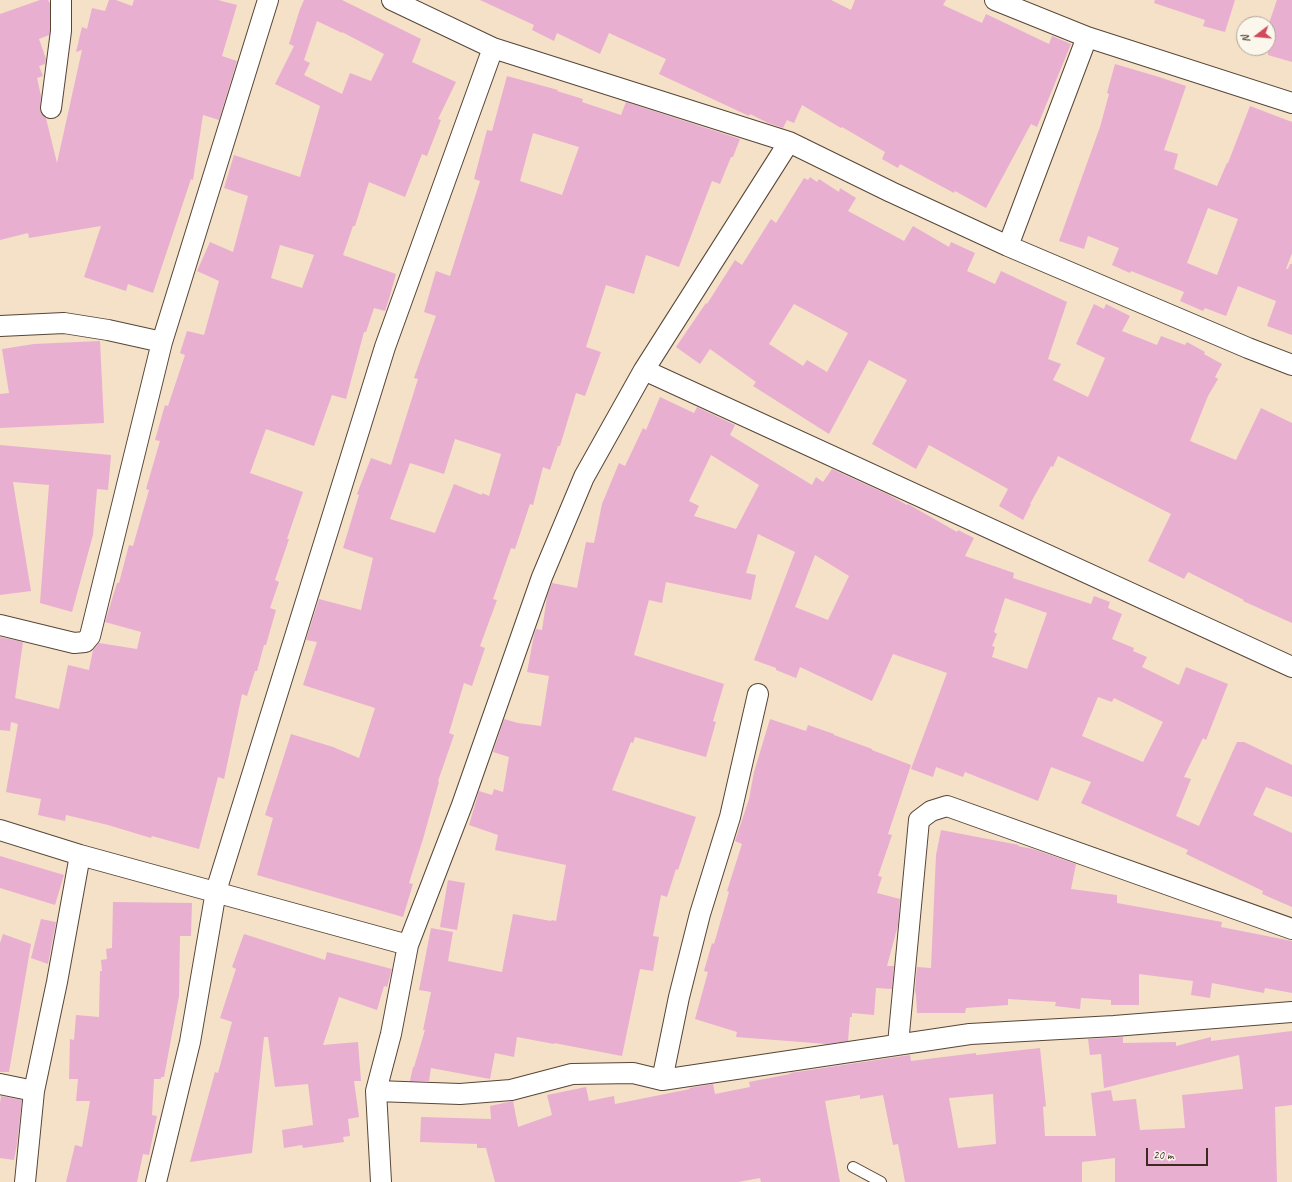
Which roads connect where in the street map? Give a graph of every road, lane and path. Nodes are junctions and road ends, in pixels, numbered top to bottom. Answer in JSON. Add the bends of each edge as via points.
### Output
{"nodes":[{"id":1,"x":61,"y":0,"type":"edge"},
{"id":2,"x":268,"y":0,"type":"edge"},
{"id":3,"x":392,"y":0,"type":"edge"},
{"id":4,"x":995,"y":0,"type":"edge"},
{"id":5,"x":1087,"y":37,"type":"junction"},
{"id":6,"x":493,"y":48,"type":"junction"},
{"id":7,"x":1292,"y":103,"type":"edge"},
{"id":8,"x":51,"y":108,"type":"dead end"},
{"id":9,"x":789,"y":142,"type":"junction"},
{"id":10,"x":1008,"y":246,"type":"junction"},
{"id":11,"x":0,"y":326,"type":"edge"},
{"id":12,"x":162,"y":342,"type":"junction"},
{"id":13,"x":1292,"y":365,"type":"edge"},
{"id":14,"x":644,"y":370,"type":"junction"},
{"id":15,"x":0,"y":625,"type":"edge"},
{"id":16,"x":1292,"y":667,"type":"edge"},
{"id":17,"x":758,"y":694,"type":"dead end"},
{"id":18,"x":0,"y":830,"type":"edge"},
{"id":19,"x":80,"y":855,"type":"junction"},
{"id":20,"x":216,"y":891,"type":"junction"},
{"id":21,"x":1292,"y":929,"type":"edge"},
{"id":22,"x":408,"y":946,"type":"junction"},
{"id":23,"x":1292,"y":1012,"type":"edge"},
{"id":24,"x":898,"y":1044,"type":"junction"},
{"id":25,"x":662,"y":1080,"type":"junction"},
{"id":26,"x":0,"y":1084,"type":"edge"},
{"id":27,"x":376,"y":1090,"type":"junction"},
{"id":28,"x":34,"y":1091,"type":"junction"},
{"id":29,"x":854,"y":1166,"type":"dead end"},
{"id":30,"x":25,"y":1182,"type":"edge"},
{"id":31,"x":156,"y":1182,"type":"edge"},
{"id":32,"x":381,"y":1182,"type":"edge"},
{"id":33,"x":881,"y":1182,"type":"edge"}],
"edges":[{"from":1,"to":8,"type":"street","via":[[61,31]]},
{"from":2,"to":12,"type":"street"},
{"from":3,"to":6,"type":"street"},
{"from":4,"to":5,"type":"street"},
{"from":5,"to":7,"type":"street"},
{"from":5,"to":10,"type":"street"},
{"from":6,"to":9,"type":"street"},
{"from":6,"to":20,"type":"street","via":[[385,347]]},
{"from":9,"to":10,"type":"street"},
{"from":9,"to":14,"type":"street"},
{"from":10,"to":13,"type":"street"},
{"from":11,"to":12,"type":"street","via":[[64,323]]},
{"from":12,"to":15,"type":"street","via":[[90,636],[85,642],[74,643]]},
{"from":14,"to":16,"type":"street"},
{"from":14,"to":22,"type":"street","via":[[584,477],[542,577],[462,805]]},
{"from":17,"to":25,"type":"street","via":[[730,817],[700,914],[679,997]]},
{"from":18,"to":19,"type":"street"},
{"from":19,"to":20,"type":"street"},
{"from":19,"to":28,"type":"street"},
{"from":20,"to":22,"type":"street"},
{"from":20,"to":31,"type":"street","via":[[190,1042]]},
{"from":21,"to":24,"type":"street","via":[[947,806],[930,811],[919,820]]},
{"from":22,"to":27,"type":"street","via":[[391,1034]]},
{"from":23,"to":24,"type":"street","via":[[970,1034]]},
{"from":24,"to":25,"type":"street"},
{"from":25,"to":27,"type":"street","via":[[633,1073],[572,1074],[511,1090],[460,1094]]},
{"from":26,"to":28,"type":"street"},
{"from":27,"to":32,"type":"street"},
{"from":28,"to":30,"type":"street"},
{"from":29,"to":33,"type":"lane"}]}
